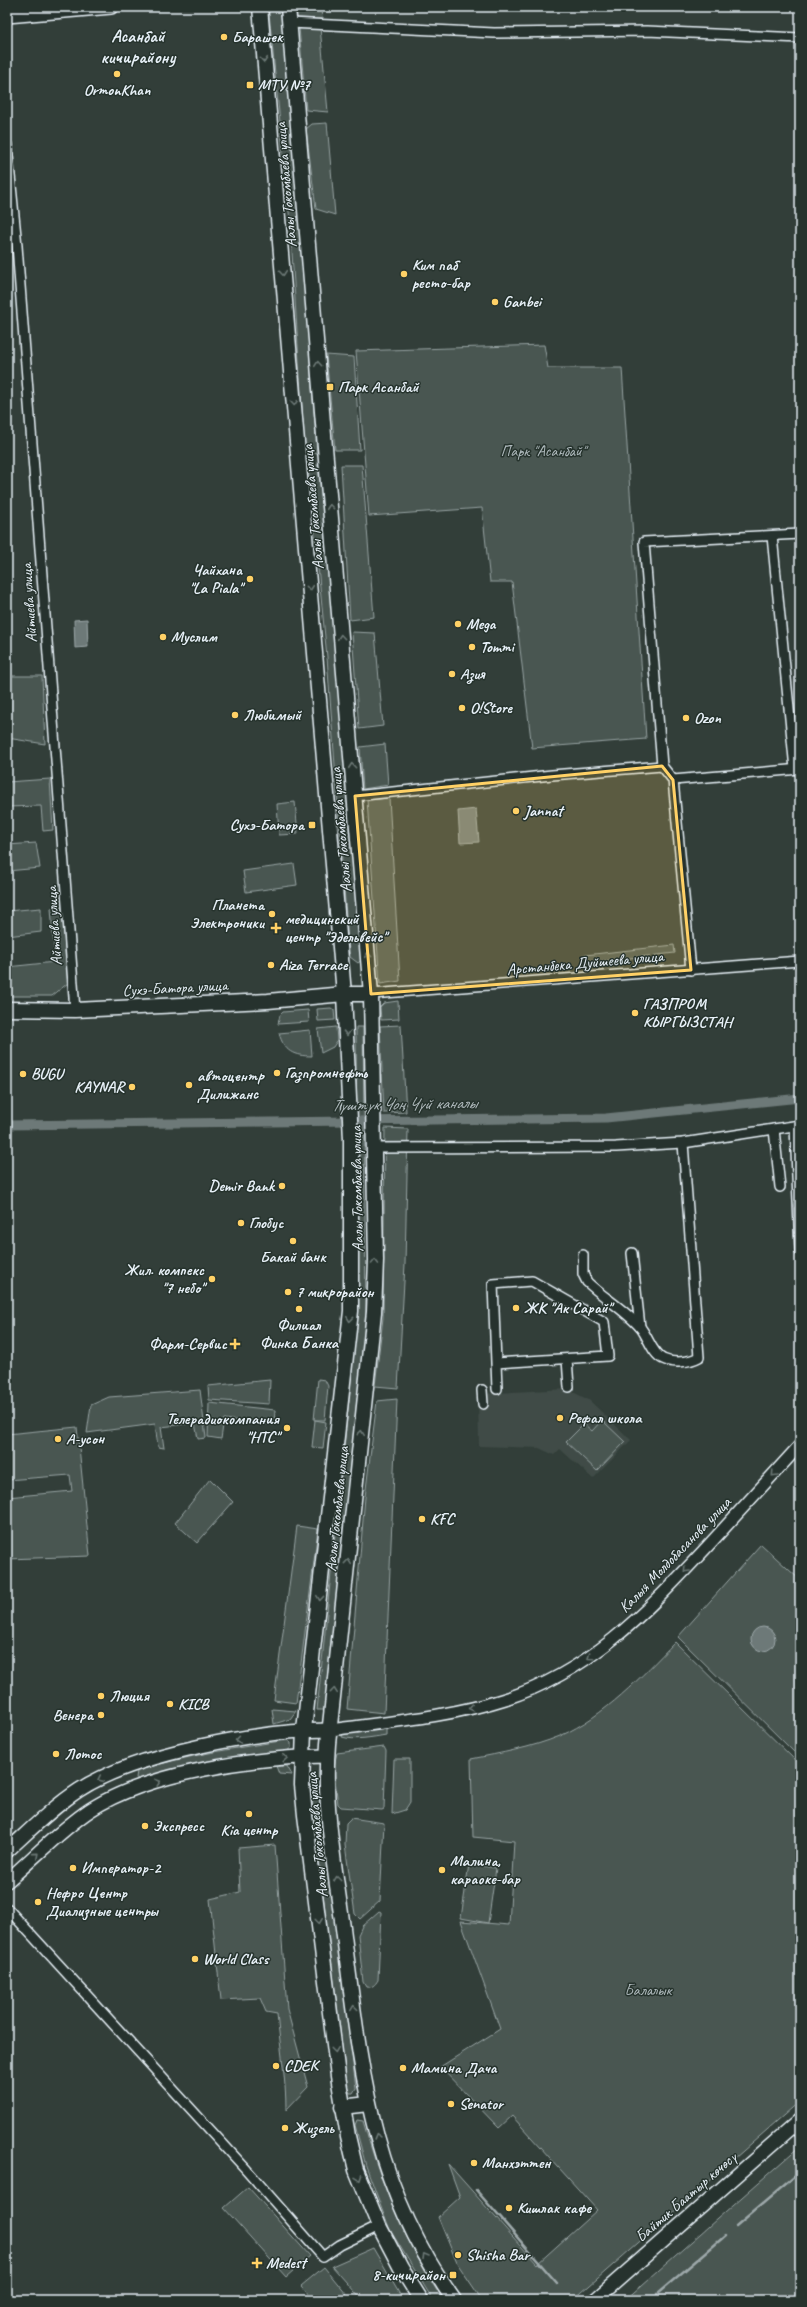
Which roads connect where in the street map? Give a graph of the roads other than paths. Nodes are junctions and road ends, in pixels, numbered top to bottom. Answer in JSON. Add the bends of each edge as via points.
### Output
{"nodes":[{"id":1,"x":111,"y":7,"type":"edge"},
{"id":2,"x":260,"y":7,"type":"edge"},
{"id":3,"x":288,"y":7,"type":"edge"},
{"id":4,"x":7,"y":16,"type":"edge"},
{"id":5,"x":290,"y":23,"type":"junction"},
{"id":6,"x":800,"y":38,"type":"edge"},
{"id":7,"x":7,"y":145,"type":"edge"},
{"id":8,"x":800,"y":534,"type":"edge"},
{"id":9,"x":772,"y":536,"type":"junction"},
{"id":10,"x":662,"y":766,"type":"junction"},
{"id":11,"x":798,"y":769,"type":"edge"},
{"id":12,"x":673,"y":780,"type":"junction"},
{"id":13,"x":355,"y":796,"type":"junction"},
{"id":14,"x":800,"y":961,"type":"edge"},
{"id":15,"x":691,"y":970,"type":"junction"},
{"id":16,"x":344,"y":994,"type":"junction"},
{"id":17,"x":371,"y":994,"type":"junction"},
{"id":18,"x":7,"y":1009,"type":"edge"},
{"id":19,"x":75,"y":1010,"type":"junction"},
{"id":20,"x":798,"y":1125,"type":"edge"},
{"id":21,"x":774,"y":1129,"type":"junction"},
{"id":22,"x":683,"y":1143,"type":"junction"},
{"id":23,"x":373,"y":1144,"type":"junction"},
{"id":24,"x":780,"y":1187,"type":"dead end"},
{"id":25,"x":800,"y":1251,"type":"edge"},
{"id":26,"x":632,"y":1253,"type":"dead end"},
{"id":27,"x":583,"y":1255,"type":"dead end"},
{"id":28,"x":640,"y":1327,"type":"junction"},
{"id":29,"x":567,"y":1359,"type":"junction"},
{"id":30,"x":496,"y":1363,"type":"junction"},
{"id":31,"x":569,"y":1387,"type":"dead end"},
{"id":32,"x":497,"y":1389,"type":"dead end"},
{"id":33,"x":482,"y":1390,"type":"dead end"},
{"id":34,"x":482,"y":1404,"type":"dead end"},
{"id":35,"x":800,"y":1445,"type":"edge"},
{"id":36,"x":304,"y":1730,"type":"junction"},
{"id":37,"x":330,"y":1730,"type":"junction"},
{"id":38,"x":327,"y":1756,"type":"junction"},
{"id":39,"x":303,"y":1757,"type":"junction"},
{"id":40,"x":126,"y":1769,"type":"junction"},
{"id":41,"x":133,"y":1789,"type":"junction"},
{"id":42,"x":7,"y":1851,"type":"edge"},
{"id":43,"x":7,"y":1881,"type":"edge"},
{"id":44,"x":7,"y":1908,"type":"edge"},
{"id":45,"x":368,"y":2104,"type":"junction"},
{"id":46,"x":342,"y":2107,"type":"junction"},
{"id":47,"x":800,"y":2120,"type":"edge"},
{"id":48,"x":379,"y":2226,"type":"junction"},
{"id":49,"x":421,"y":2300,"type":"edge"},
{"id":50,"x":454,"y":2300,"type":"edge"},
{"id":51,"x":595,"y":2300,"type":"edge"}],
"edges":[{"from":1,"to":4,"type":"main road"},
{"from":2,"to":16,"type":"main road","name":"Аалы Токомбаева улица","one_way":true},
{"from":3,"to":5,"type":"main road","name":"Аалы Токомбаева улица"},
{"from":5,"to":6,"type":"street","via":[[494,33],[647,32]]},
{"from":13,"to":5,"type":"main road","name":"Аалы Токомбаева улица","one_way":true},
{"from":7,"to":19,"type":"street","name":"Айтиева улица","via":[[17,246]]},
{"from":8,"to":9,"type":"street"},
{"from":9,"to":10,"type":"street","via":[[644,542]]},
{"from":9,"to":11,"type":"street"},
{"from":10,"to":12,"type":"street"},
{"from":10,"to":13,"type":"street"},
{"from":11,"to":12,"type":"street"},
{"from":12,"to":15,"type":"street"},
{"from":17,"to":13,"type":"main road","name":"Аалы Токомбаева улица","one_way":true},
{"from":14,"to":15,"type":"street","name":"Арстанбека Дуйшеева улица"},
{"from":15,"to":17,"type":"street","name":"Арстанбека Дуйшеева улица"},
{"from":16,"to":17,"type":"main road","name":"Сухэ-Батора улица"},
{"from":16,"to":19,"type":"main road","name":"Сухэ-Батора улица","via":[[268,1001]]},
{"from":16,"to":36,"type":"main road","name":"Аалы Токомбаева улица","one_way":true,"via":[[351,1140],[351,1311]]},
{"from":17,"to":23,"type":"main road","name":"Аалы Токомбаева улица"},
{"from":18,"to":19,"type":"main road","name":"Сухэ-Батора улица"},
{"from":20,"to":21,"type":"street"},
{"from":20,"to":25,"type":"street"},
{"from":21,"to":22,"type":"street"},
{"from":21,"to":24,"type":"street"},
{"from":22,"to":23,"type":"street","via":[[616,1147]]},
{"from":22,"to":28,"type":"street","via":[[699,1357],[692,1361],[665,1361]]},
{"from":37,"to":23,"type":"main road","name":"Аалы Токомбаева улица","one_way":true,"via":[[374,1312],[376,1260]]},
{"from":26,"to":28,"type":"street"},
{"from":27,"to":28,"type":"street","via":[[583,1274],[588,1282]]},
{"from":29,"to":30,"type":"street"},
{"from":29,"to":30,"type":"street","via":[[608,1356],[604,1322],[532,1281],[492,1284]]},
{"from":29,"to":31,"type":"street"},
{"from":30,"to":32,"type":"street"},
{"from":33,"to":34,"type":"street"},
{"from":35,"to":37,"type":"street","name":"Калыя Молдобасанова улица","one_way":true,"via":[[650,1608],[581,1663],[537,1686],[480,1706],[434,1716]]},
{"from":36,"to":37,"type":"main road"},
{"from":36,"to":39,"type":"main road","name":"Аалы Токомбаева улица"},
{"from":36,"to":40,"type":"main road","one_way":true,"via":[[196,1747]]},
{"from":37,"to":38,"type":"main road","name":"Аалы Токомбаева улица"},
{"from":38,"to":39,"type":"main road"},
{"from":45,"to":38,"type":"main road","name":"Аалы Токомбаева улица","one_way":true,"via":[[329,1813]]},
{"from":41,"to":39,"type":"main road","one_way":true,"via":[[199,1771],[273,1759]]},
{"from":39,"to":46,"type":"main road","name":"Аалы Токомбаева улица","one_way":true,"via":[[305,1815]]},
{"from":40,"to":41,"type":"main road"},
{"from":40,"to":42,"type":"main road","one_way":true,"via":[[78,1790]]},
{"from":43,"to":41,"type":"main road","one_way":true,"via":[[89,1811]]},
{"from":44,"to":48,"type":"street","via":[[323,2257],[340,2245]]},
{"from":45,"to":46,"type":"main road"},
{"from":50,"to":45,"type":"main road","name":"Аалы Токомбаева улица","one_way":true,"via":[[425,2255],[404,2214],[384,2160]]},
{"from":46,"to":48,"type":"main road","name":"Аалы Токомбаева улица","one_way":true,"via":[[356,2170]]},
{"from":47,"to":51,"type":"main road","name":"Байтик Баатыр көчөсү"},
{"from":48,"to":49,"type":"main road","name":"Аалы Токомбаева улица"}]}
